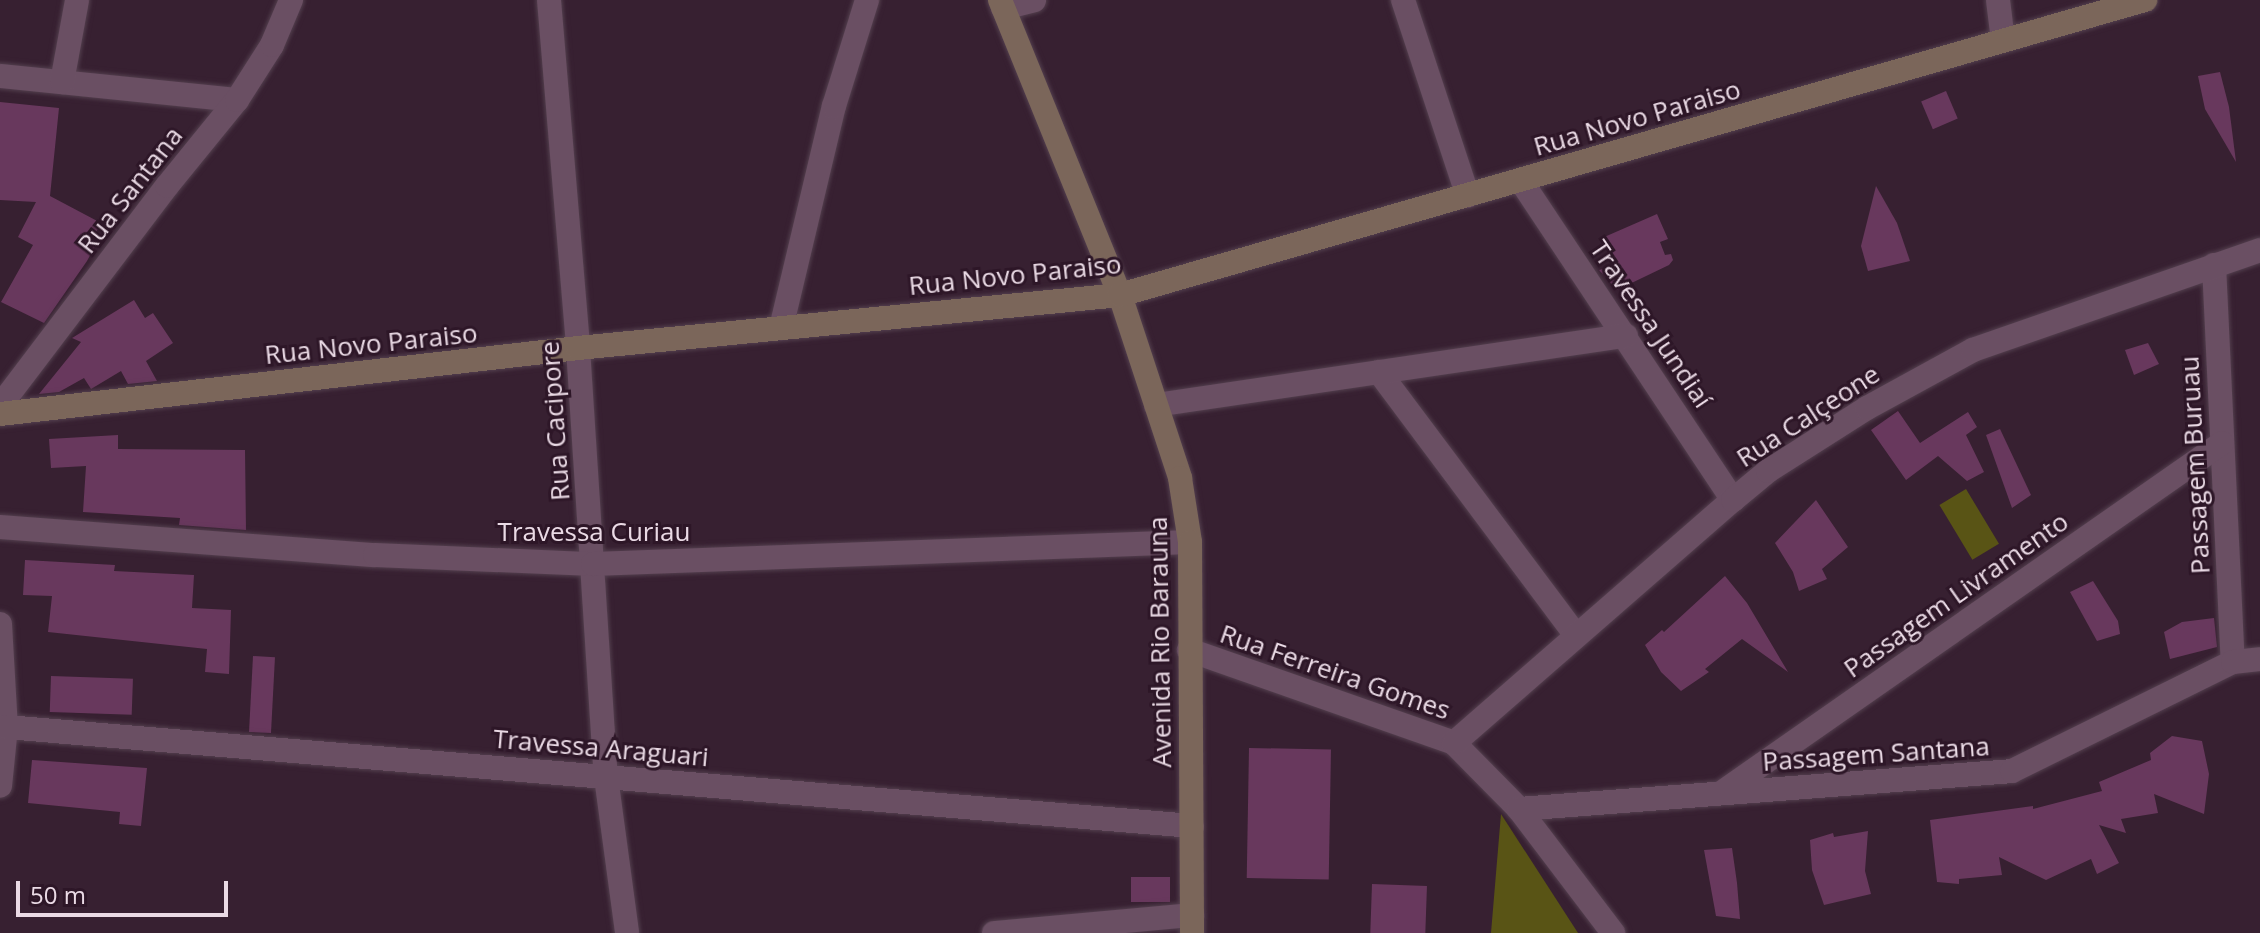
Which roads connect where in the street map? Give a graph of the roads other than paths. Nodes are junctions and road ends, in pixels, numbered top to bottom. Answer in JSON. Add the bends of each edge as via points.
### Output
{"nodes":[{"id":1,"x":77,"y":0,"type":"edge"},
{"id":2,"x":291,"y":0,"type":"edge"},
{"id":3,"x":549,"y":0,"type":"edge"},
{"id":4,"x":867,"y":0,"type":"edge"},
{"id":5,"x":1034,"y":0,"type":"edge"},
{"id":6,"x":1403,"y":0,"type":"edge"},
{"id":7,"x":1998,"y":0,"type":"edge"},
{"id":8,"x":2145,"y":0,"type":"edge"},
{"id":9,"x":1002,"y":4,"type":"edge"},
{"id":10,"x":2003,"y":39,"type":"junction"},
{"id":11,"x":0,"y":76,"type":"edge"},
{"id":12,"x":62,"y":82,"type":"junction"},
{"id":13,"x":237,"y":100,"type":"junction"},
{"id":14,"x":1521,"y":181,"type":"junction"},
{"id":15,"x":1468,"y":196,"type":"junction"},
{"id":16,"x":2260,"y":250,"type":"edge"},
{"id":17,"x":2214,"y":265,"type":"junction"},
{"id":18,"x":1120,"y":295,"type":"junction"},
{"id":19,"x":781,"y":328,"type":"junction"},
{"id":20,"x":1626,"y":336,"type":"junction"},
{"id":21,"x":578,"y":348,"type":"junction"},
{"id":22,"x":1379,"y":372,"type":"junction"},
{"id":23,"x":1156,"y":405,"type":"junction"},
{"id":24,"x":0,"y":406,"type":"edge"},
{"id":25,"x":0,"y":414,"type":"edge"},
{"id":26,"x":2222,"y":443,"type":"junction"},
{"id":27,"x":1733,"y":500,"type":"junction"},
{"id":28,"x":0,"y":527,"type":"edge"},
{"id":29,"x":1190,"y":542,"type":"junction"},
{"id":30,"x":593,"y":564,"type":"junction"},
{"id":31,"x":0,"y":624,"type":"edge"},
{"id":32,"x":1575,"y":634,"type":"junction"},
{"id":33,"x":1189,"y":650,"type":"junction"},
{"id":34,"x":2260,"y":659,"type":"edge"},
{"id":35,"x":2233,"y":662,"type":"junction"},
{"id":36,"x":6,"y":727,"type":"junction"},
{"id":37,"x":1454,"y":743,"type":"junction"},
{"id":38,"x":606,"y":777,"type":"junction"},
{"id":39,"x":0,"y":779,"type":"edge"},
{"id":40,"x":0,"y":786,"type":"edge"},
{"id":41,"x":1721,"y":793,"type":"junction"},
{"id":42,"x":1519,"y":809,"type":"junction"},
{"id":43,"x":1192,"y":826,"type":"junction"},
{"id":44,"x":1192,"y":924,"type":"edge"},
{"id":45,"x":627,"y":933,"type":"edge"},
{"id":46,"x":994,"y":933,"type":"edge"},
{"id":47,"x":1613,"y":933,"type":"edge"}],
"edges":[{"from":1,"to":12,"type":"street"},
{"from":2,"to":13,"type":"street","name":"Rua Santana","via":[[272,45]]},
{"from":3,"to":21,"type":"street","name":"Rua Cacipore"},
{"from":4,"to":19,"type":"street","via":[[834,106]]},
{"from":5,"to":9,"type":"street"},
{"from":6,"to":15,"type":"street"},
{"from":7,"to":10,"type":"street"},
{"from":8,"to":10,"type":"street","name":"Rua Novo Paraiso"},
{"from":9,"to":18,"type":"street","name":"Avenida Rio Barauna"},
{"from":10,"to":14,"type":"street","name":"Rua Novo Paraiso"},
{"from":11,"to":12,"type":"street"},
{"from":12,"to":13,"type":"street"},
{"from":13,"to":24,"type":"street","name":"Rua Santana"},
{"from":14,"to":15,"type":"street","name":"Rua Novo Paraiso"},
{"from":14,"to":20,"type":"street","name":"Travessa Jundiaí"},
{"from":15,"to":18,"type":"street","name":"Rua Novo Paraiso"},
{"from":16,"to":17,"type":"street","name":"Rua Calçeone"},
{"from":17,"to":26,"type":"street","name":"Passagem Buruau"},
{"from":17,"to":27,"type":"street","name":"Rua Calçeone","via":[[1973,350],[1867,408],[1768,471]]},
{"from":18,"to":19,"type":"street","name":"Rua Novo Paraiso"},
{"from":18,"to":23,"type":"street","name":"Avenida Rio Barauna"},
{"from":19,"to":21,"type":"street","name":"Rua Novo Paraiso"},
{"from":20,"to":22,"type":"street"},
{"from":20,"to":27,"type":"street","name":"Travessa Jundiaí"},
{"from":21,"to":25,"type":"street","name":"Rua Novo Paraiso"},
{"from":21,"to":30,"type":"street","name":"Rua Cacipore"},
{"from":22,"to":23,"type":"street"},
{"from":22,"to":32,"type":"street"},
{"from":23,"to":29,"type":"street","name":"Avenida Rio Barauna","via":[[1180,478]]},
{"from":26,"to":35,"type":"street","name":"Passagem Buruau"},
{"from":26,"to":41,"type":"street","name":"Passagem Livramento"},
{"from":27,"to":32,"type":"street","name":"Rua Calçeone"},
{"from":28,"to":30,"type":"street","name":"Travessa Curiau","via":[[375,555]]},
{"from":29,"to":30,"type":"street","name":"Travessa Curiau"},
{"from":29,"to":33,"type":"street","name":"Avenida Rio Barauna"},
{"from":30,"to":38,"type":"street","name":"Rua Cacipore"},
{"from":31,"to":36,"type":"street"},
{"from":32,"to":37,"type":"street","name":"Rua Calçeone"},
{"from":33,"to":37,"type":"street","name":"Rua Ferreira Gomes"},
{"from":33,"to":43,"type":"street","name":"Avenida Rio Barauna"},
{"from":34,"to":35,"type":"street","name":"Passagem Santana"},
{"from":35,"to":41,"type":"street","name":"Passagem Santana","via":[[2012,771]]},
{"from":36,"to":38,"type":"street","name":"Travessa Araguari"},
{"from":36,"to":39,"type":"street"},
{"from":37,"to":42,"type":"street","name":"Rua Ferreira Gomes"},
{"from":38,"to":43,"type":"street","name":"Travessa Araguari"},
{"from":38,"to":45,"type":"street","name":"Rua Cacipore"},
{"from":39,"to":40,"type":"street"},
{"from":41,"to":42,"type":"street","name":"Passagem Santana"},
{"from":42,"to":47,"type":"street","name":"Rua Ferreira Gomes"},
{"from":43,"to":44,"type":"street","name":"Avenida Rio Barauna"},
{"from":44,"to":46,"type":"street"}]}
